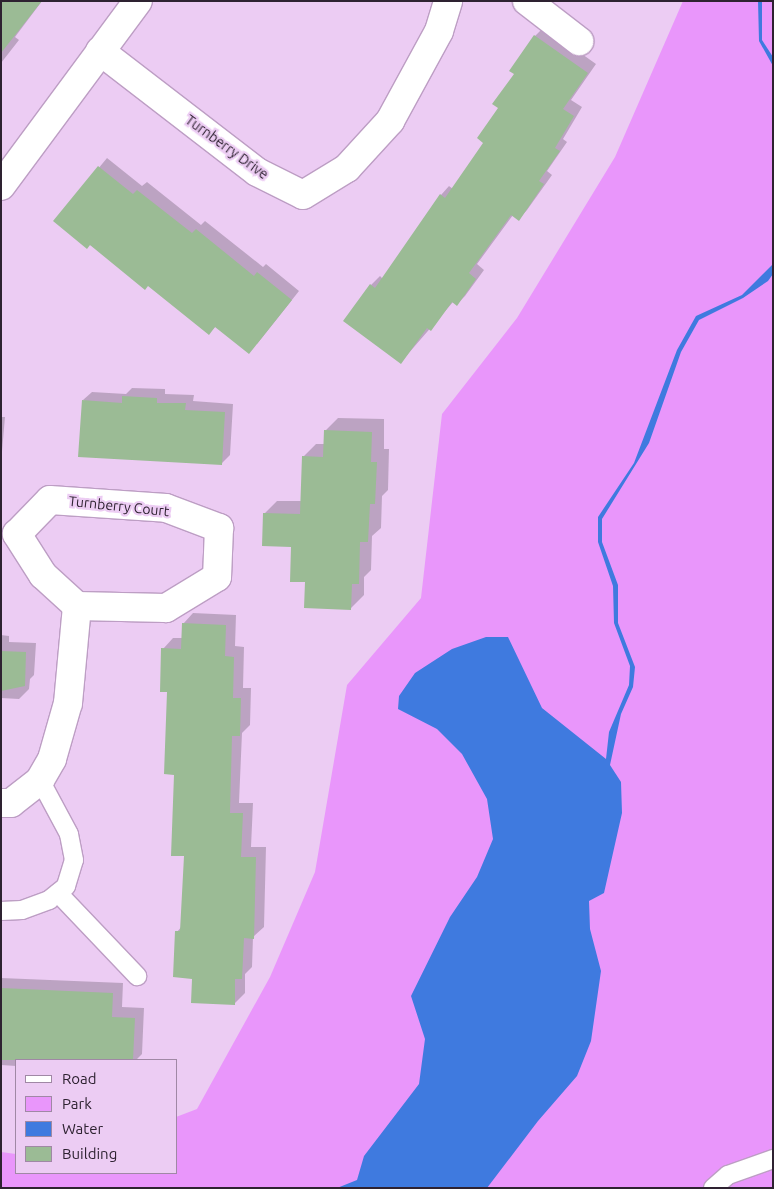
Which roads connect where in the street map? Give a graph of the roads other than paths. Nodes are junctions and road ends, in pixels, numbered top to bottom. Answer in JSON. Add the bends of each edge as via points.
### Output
{"nodes":[{"id":1,"x":138,"y":1,"type":"edge"},
{"id":2,"x":448,"y":1,"type":"edge"},
{"id":3,"x":527,"y":1,"type":"edge"},
{"id":4,"x":579,"y":41,"type":"dead end"},
{"id":5,"x":100,"y":51,"type":"junction"},
{"id":6,"x":1,"y":186,"type":"edge"},
{"id":7,"x":77,"y":606,"type":"junction"},
{"id":8,"x":40,"y":780,"type":"junction"},
{"id":9,"x":1,"y":803,"type":"edge"},
{"id":10,"x":58,"y":893,"type":"junction"},
{"id":11,"x":1,"y":911,"type":"edge"},
{"id":12,"x":137,"y":976,"type":"dead end"},
{"id":13,"x":773,"y":1159,"type":"edge"},
{"id":14,"x":712,"y":1188,"type":"edge"}],
"edges":[{"from":1,"to":5,"type":"street"},
{"from":2,"to":5,"type":"street","name":"Turnberry Drive","via":[[439,32],[390,121],[347,168],[303,195],[257,172]]},
{"from":3,"to":4,"type":"street"},
{"from":5,"to":6,"type":"street"},
{"from":7,"to":7,"type":"street","name":"Turnberry Court","via":[[166,608],[217,577],[219,528],[166,508],[50,500],[17,534],[43,575]]},
{"from":7,"to":8,"type":"street","via":[[68,702],[52,759]]},
{"from":8,"to":9,"type":"street","via":[[11,803]]},
{"from":8,"to":10,"type":"lane","via":[[69,834],[74,860],[66,886]]},
{"from":10,"to":11,"type":"lane","via":[[22,910]]},
{"from":10,"to":12,"type":"lane"},
{"from":13,"to":14,"type":"lane","via":[[728,1175]]}]}
